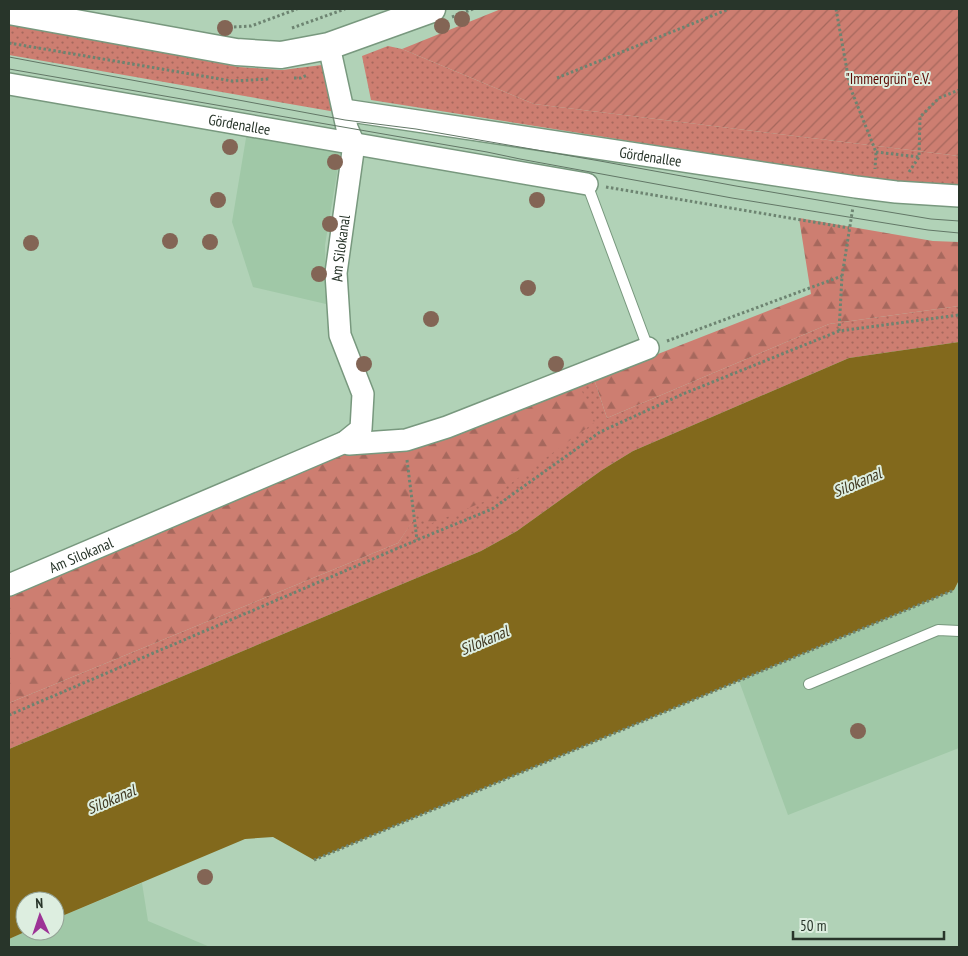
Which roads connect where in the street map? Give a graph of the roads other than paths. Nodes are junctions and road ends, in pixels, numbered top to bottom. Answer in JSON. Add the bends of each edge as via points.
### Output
{"nodes":[{"id":1,"x":416,"y":9,"type":"edge"},
{"id":2,"x":432,"y":9,"type":"edge"},
{"id":3,"x":9,"y":11,"type":"edge"},
{"id":4,"x":392,"y":23,"type":"junction"},
{"id":5,"x":331,"y":55,"type":"junction"},
{"id":6,"x":9,"y":84,"type":"edge"},
{"id":7,"x":344,"y":110,"type":"junction"},
{"id":8,"x":354,"y":144,"type":"junction"},
{"id":9,"x":587,"y":184,"type":"joint"},
{"id":10,"x":959,"y":196,"type":"edge"},
{"id":11,"x":648,"y":348,"type":"joint"},
{"id":12,"x":345,"y":442,"type":"junction"},
{"id":13,"x":9,"y":585,"type":"edge"},
{"id":14,"x":959,"y":632,"type":"edge"},
{"id":15,"x":809,"y":684,"type":"dead end"}],
"edges":[{"from":1,"to":4,"type":"street"},
{"from":2,"to":4,"type":"street"},
{"from":3,"to":5,"type":"street","via":[[236,52]]},
{"from":4,"to":5,"type":"street"},
{"from":5,"to":7,"type":"street","name":"Am Silokanal"},
{"from":6,"to":8,"type":"street","name":"Gördenallee"},
{"from":7,"to":8,"type":"street","name":"Am Silokanal"},
{"from":7,"to":10,"type":"street","name":"Gördenallee","via":[[856,187]]},
{"from":8,"to":9,"type":"street","name":"Gördenallee"},
{"from":8,"to":12,"type":"street","name":"Am Silokanal","via":[[336,273],[340,335],[363,394],[361,429]]},
{"from":9,"to":11,"type":"lane"},
{"from":11,"to":12,"type":"street","name":"Am Silokanal","via":[[406,440]]},
{"from":12,"to":13,"type":"street","name":"Am Silokanal"},
{"from":14,"to":15,"type":"lane","via":[[938,630]]}]}
